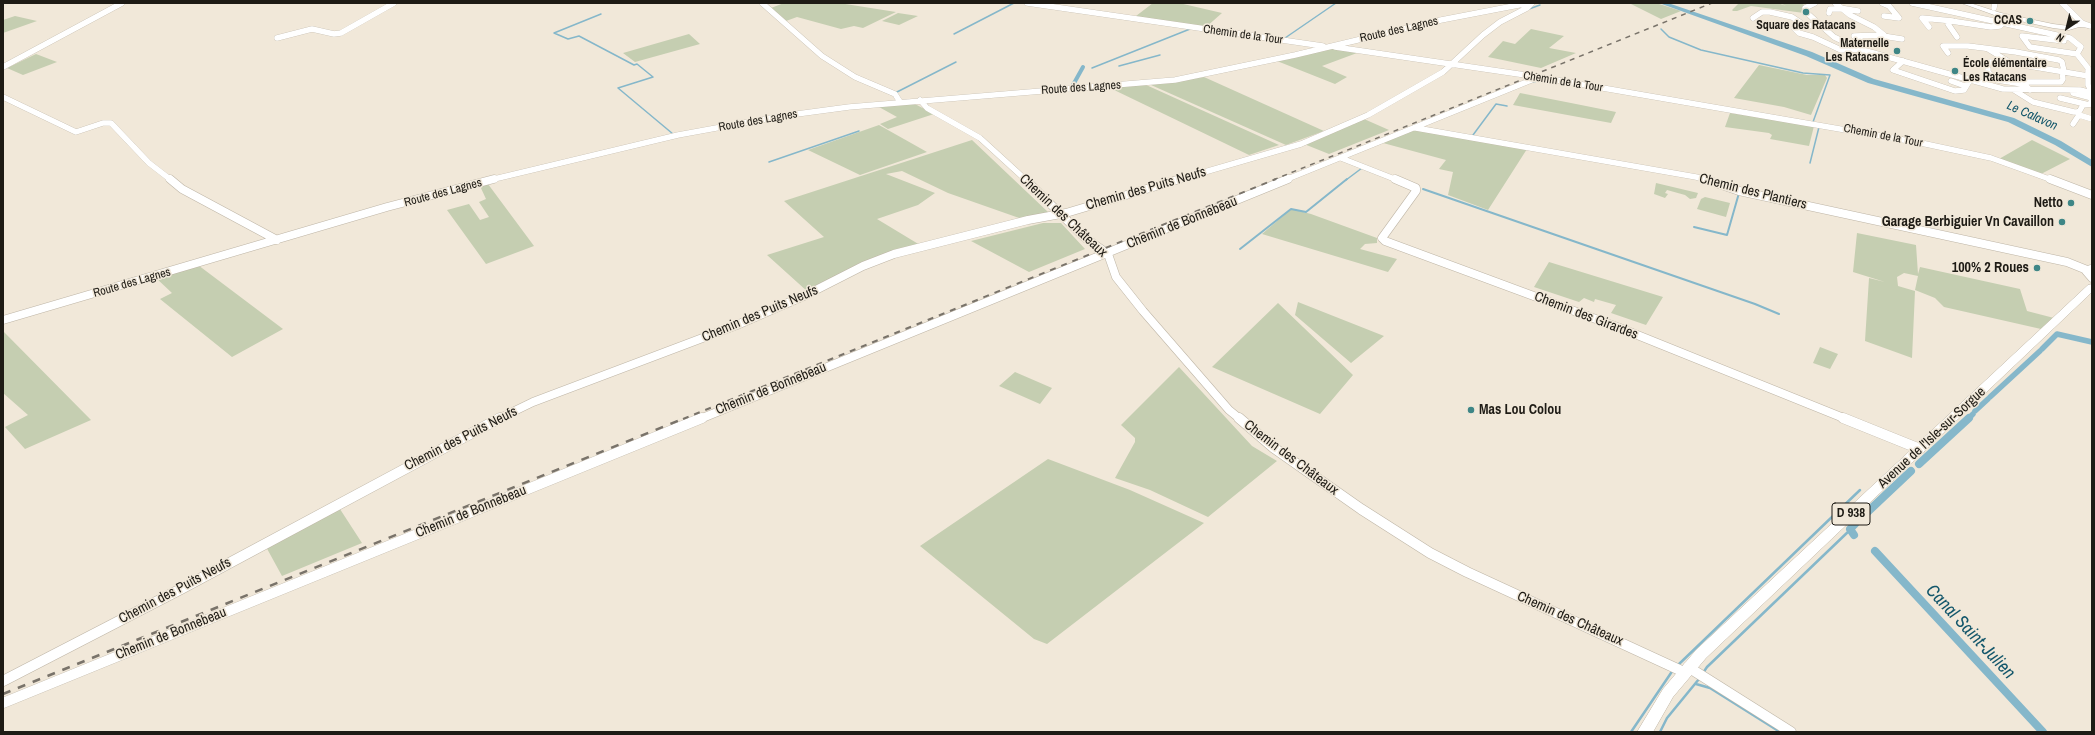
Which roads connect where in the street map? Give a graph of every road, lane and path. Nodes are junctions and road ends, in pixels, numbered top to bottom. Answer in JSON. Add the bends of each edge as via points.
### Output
{"nodes":[{"id":1,"x":122,"y":3,"type":"edge"},
{"id":2,"x":394,"y":3,"type":"edge"},
{"id":3,"x":762,"y":3,"type":"edge"},
{"id":4,"x":1027,"y":3,"type":"edge"},
{"id":5,"x":1531,"y":3,"type":"edge"},
{"id":6,"x":1815,"y":3,"type":"edge"},
{"id":7,"x":1835,"y":3,"type":"edge"},
{"id":8,"x":1882,"y":3,"type":"edge"},
{"id":9,"x":1912,"y":3,"type":"edge"},
{"id":10,"x":1960,"y":3,"type":"edge"},
{"id":11,"x":1964,"y":3,"type":"edge"},
{"id":12,"x":2062,"y":3,"type":"edge"},
{"id":13,"x":1841,"y":8,"type":"junction"},
{"id":14,"x":1858,"y":11,"type":"dead end"},
{"id":15,"x":1829,"y":13,"type":"dead end"},
{"id":16,"x":1884,"y":16,"type":"dead end"},
{"id":17,"x":1753,"y":18,"type":"dead end"},
{"id":18,"x":1954,"y":21,"type":"junction"},
{"id":19,"x":2003,"y":22,"type":"junction"},
{"id":20,"x":1804,"y":25,"type":"junction"},
{"id":21,"x":1821,"y":26,"type":"junction"},
{"id":22,"x":2080,"y":26,"type":"junction"},
{"id":23,"x":2091,"y":26,"type":"edge"},
{"id":24,"x":1929,"y":27,"type":"dead end"},
{"id":25,"x":1989,"y":27,"type":"junction"},
{"id":26,"x":2060,"y":27,"type":"junction"},
{"id":27,"x":2042,"y":28,"type":"junction"},
{"id":28,"x":1990,"y":33,"type":"dead end"},
{"id":29,"x":2092,"y":34,"type":"edge"},
{"id":30,"x":1884,"y":36,"type":"junction"},
{"id":31,"x":1957,"y":37,"type":"dead end"},
{"id":32,"x":277,"y":38,"type":"dead end"},
{"id":33,"x":1902,"y":39,"type":"dead end"},
{"id":34,"x":2077,"y":42,"type":"junction"},
{"id":35,"x":1864,"y":44,"type":"dead end"},
{"id":36,"x":1330,"y":46,"type":"junction"},
{"id":37,"x":1858,"y":48,"type":"junction"},
{"id":38,"x":1988,"y":50,"type":"junction"},
{"id":39,"x":1948,"y":53,"type":"dead end"},
{"id":40,"x":2077,"y":54,"type":"junction"},
{"id":41,"x":1903,"y":61,"type":"junction"},
{"id":42,"x":1990,"y":62,"type":"dead end"},
{"id":43,"x":2012,"y":63,"type":"junction"},
{"id":44,"x":1452,"y":64,"type":"junction"},
{"id":45,"x":3,"y":67,"type":"edge"},
{"id":46,"x":1988,"y":69,"type":"dead end"},
{"id":47,"x":2090,"y":69,"type":"edge"},
{"id":48,"x":2063,"y":71,"type":"junction"},
{"id":49,"x":2088,"y":76,"type":"junction"},
{"id":50,"x":1539,"y":77,"type":"junction"},
{"id":51,"x":1970,"y":80,"type":"junction"},
{"id":52,"x":1951,"y":81,"type":"dead end"},
{"id":53,"x":2022,"y":84,"type":"junction"},
{"id":54,"x":2088,"y":85,"type":"junction"},
{"id":55,"x":1965,"y":86,"type":"junction"},
{"id":56,"x":2013,"y":90,"type":"junction"},
{"id":57,"x":2030,"y":90,"type":"junction"},
{"id":58,"x":2092,"y":92,"type":"edge"},
{"id":59,"x":2079,"y":93,"type":"junction"},
{"id":60,"x":3,"y":97,"type":"edge"},
{"id":61,"x":2060,"y":98,"type":"dead end"},
{"id":62,"x":920,"y":100,"type":"junction"},
{"id":63,"x":2092,"y":101,"type":"edge"},
{"id":64,"x":900,"y":102,"type":"junction"},
{"id":65,"x":2085,"y":104,"type":"junction"},
{"id":66,"x":2078,"y":114,"type":"junction"},
{"id":67,"x":2092,"y":119,"type":"edge"},
{"id":68,"x":2073,"y":124,"type":"dead end"},
{"id":69,"x":1415,"y":128,"type":"junction"},
{"id":70,"x":1341,"y":158,"type":"junction"},
{"id":71,"x":2092,"y":195,"type":"edge"},
{"id":72,"x":1060,"y":214,"type":"junction"},
{"id":73,"x":277,"y":240,"type":"junction"},
{"id":74,"x":1108,"y":254,"type":"junction"},
{"id":75,"x":2090,"y":269,"type":"edge"},
{"id":76,"x":2092,"y":278,"type":"edge"},
{"id":77,"x":2092,"y":287,"type":"edge"},
{"id":78,"x":3,"y":320,"type":"edge"},
{"id":79,"x":1920,"y":449,"type":"junction"},
{"id":80,"x":1686,"y":670,"type":"junction"},
{"id":81,"x":3,"y":681,"type":"edge"},
{"id":82,"x":3,"y":703,"type":"edge"},
{"id":83,"x":1645,"y":732,"type":"edge"},
{"id":84,"x":1790,"y":732,"type":"edge"}],
"edges":[{"from":1,"to":45,"type":"street"},
{"from":2,"to":32,"type":"street","via":[[340,33],[334,34],[312,28],[286,38]]},
{"from":3,"to":64,"type":"street","via":[[822,56],[854,77],[895,94]]},
{"from":4,"to":36,"type":"street","name":"Chemin de la Tour"},
{"from":5,"to":36,"type":"street","name":"Route des Lagnes","via":[[1441,20]]},
{"from":5,"to":44,"type":"street","name":"Chemin des Puits Neufs","via":[[1483,35]]},
{"from":6,"to":21,"type":"street","via":[[1805,9]]},
{"from":7,"to":13,"type":"street"},
{"from":8,"to":16,"type":"street","via":[[1890,6],[1899,18]]},
{"from":9,"to":19,"type":"street"},
{"from":10,"to":27,"type":"main road"},
{"from":11,"to":26,"type":"main road","via":[[1999,15]]},
{"from":12,"to":22,"type":"street"},
{"from":13,"to":14,"type":"street"},
{"from":13,"to":15,"type":"street","via":[[1830,9]]},
{"from":13,"to":30,"type":"street","via":[[1874,27]]},
{"from":17,"to":20,"type":"street","via":[[1762,12],[1770,12],[1792,16]]},
{"from":18,"to":24,"type":"street","via":[[1922,18]]},
{"from":18,"to":25,"type":"street"},
{"from":18,"to":31,"type":"street","via":[[1948,24]]},
{"from":19,"to":25,"type":"street","via":[[1999,26]]},
{"from":19,"to":27,"type":"street"},
{"from":20,"to":21,"type":"street"},
{"from":20,"to":37,"type":"street","via":[[1795,27],[1795,30],[1841,50]]},
{"from":21,"to":37,"type":"street","via":[[1839,40]]},
{"from":22,"to":23,"type":"main road"},
{"from":22,"to":26,"type":"main road"},
{"from":22,"to":27,"type":"main road"},
{"from":22,"to":29,"type":"main road"},
{"from":25,"to":28,"type":"street"},
{"from":26,"to":27,"type":"street"},
{"from":27,"to":34,"type":"street"},
{"from":30,"to":33,"type":"street"},
{"from":30,"to":35,"type":"street","via":[[1854,36]]},
{"from":34,"to":40,"type":"street","via":[[2081,47]]},
{"from":34,"to":40,"type":"street","via":[[2022,36],[2030,47]]},
{"from":36,"to":44,"type":"street","name":"Chemin de la Tour"},
{"from":36,"to":62,"type":"street","name":"Route des Lagnes","via":[[1175,80]]},
{"from":37,"to":41,"type":"street"},
{"from":38,"to":39,"type":"street","via":[[1943,46]]},
{"from":38,"to":43,"type":"street"},
{"from":38,"to":48,"type":"street","via":[[2058,60],[2062,62]]},
{"from":40,"to":47,"type":"street"},
{"from":41,"to":51,"type":"street"},
{"from":41,"to":55,"type":"street","via":[[1892,70],[1955,91],[1964,90]]},
{"from":42,"to":43,"type":"street"},
{"from":43,"to":48,"type":"street"},
{"from":44,"to":50,"type":"street","name":"Chemin de la Tour"},
{"from":44,"to":72,"type":"street","name":"Chemin des Puits Neufs","via":[[1443,72],[1368,115],[1301,144]]},
{"from":46,"to":53,"type":"street","via":[[1997,80]]},
{"from":47,"to":49,"type":"street"},
{"from":48,"to":49,"type":"street"},
{"from":48,"to":53,"type":"street","via":[[2061,82]]},
{"from":49,"to":54,"type":"street"},
{"from":50,"to":69,"type":"street","name":"Chemin de Bonnebeau"},
{"from":50,"to":71,"type":"street","name":"Chemin de la Tour","via":[[1766,115],[1974,154],[2004,162]]},
{"from":51,"to":55,"type":"street"},
{"from":51,"to":56,"type":"street"},
{"from":52,"to":55,"type":"street"},
{"from":53,"to":57,"type":"street"},
{"from":54,"to":58,"type":"street"},
{"from":54,"to":59,"type":"street"},
{"from":56,"to":57,"type":"street"},
{"from":56,"to":66,"type":"street","via":[[2033,102]]},
{"from":57,"to":59,"type":"street"},
{"from":58,"to":59,"type":"street"},
{"from":59,"to":63,"type":"street"},
{"from":60,"to":73,"type":"street","via":[[76,132],[111,123],[149,163],[182,189]]},
{"from":61,"to":65,"type":"street"},
{"from":62,"to":64,"type":"street","name":"Route des Lagnes"},
{"from":62,"to":72,"type":"street","name":"Chemin des Châteaux","via":[[927,108],[990,146]]},
{"from":63,"to":65,"type":"street"},
{"from":64,"to":73,"type":"street","name":"Route des Lagnes","via":[[782,116],[621,148],[387,207]]},
{"from":65,"to":66,"type":"street"},
{"from":66,"to":67,"type":"street"},
{"from":66,"to":68,"type":"street"},
{"from":69,"to":70,"type":"street","name":"Chemin de Bonnebeau"},
{"from":69,"to":75,"type":"street","name":"Chemin des Plantiers","via":[[1696,177],[1739,191]]},
{"from":70,"to":74,"type":"street","name":"Chemin de Bonnebeau"},
{"from":70,"to":79,"type":"street","name":"Chemin des Girardes","via":[[1416,188],[1382,238],[1385,241],[1620,328]]},
{"from":72,"to":74,"type":"street","name":"Chemin des Châteaux","via":[[1084,237]]},
{"from":72,"to":81,"type":"street","name":"Chemin des Puits Neufs","via":[[877,260],[737,325],[528,405]]},
{"from":73,"to":78,"type":"street","name":"Route des Lagnes"},
{"from":74,"to":80,"type":"street","name":"Chemin des Châteaux","via":[[1116,277],[1143,311],[1229,410],[1274,448],[1361,509],[1430,553],[1474,576]]},
{"from":74,"to":82,"type":"street","name":"Chemin de Bonnebeau","via":[[878,345]]},
{"from":75,"to":76,"type":"street","via":[[2086,274]]},
{"from":77,"to":79,"type":"main road","name":"Avenue de l'Isle-sur-Sorgue","number":"D 938"},
{"from":79,"to":80,"type":"main road","name":"Avenue de l'Isle-sur-Sorgue","number":"D 938"},
{"from":80,"to":83,"type":"main road","name":"Avenue de l'Isle-sur-Sorgue","number":"D 938","via":[[1659,707]]},
{"from":80,"to":84,"type":"street","name":"Chemin des Châteaux"}]}
